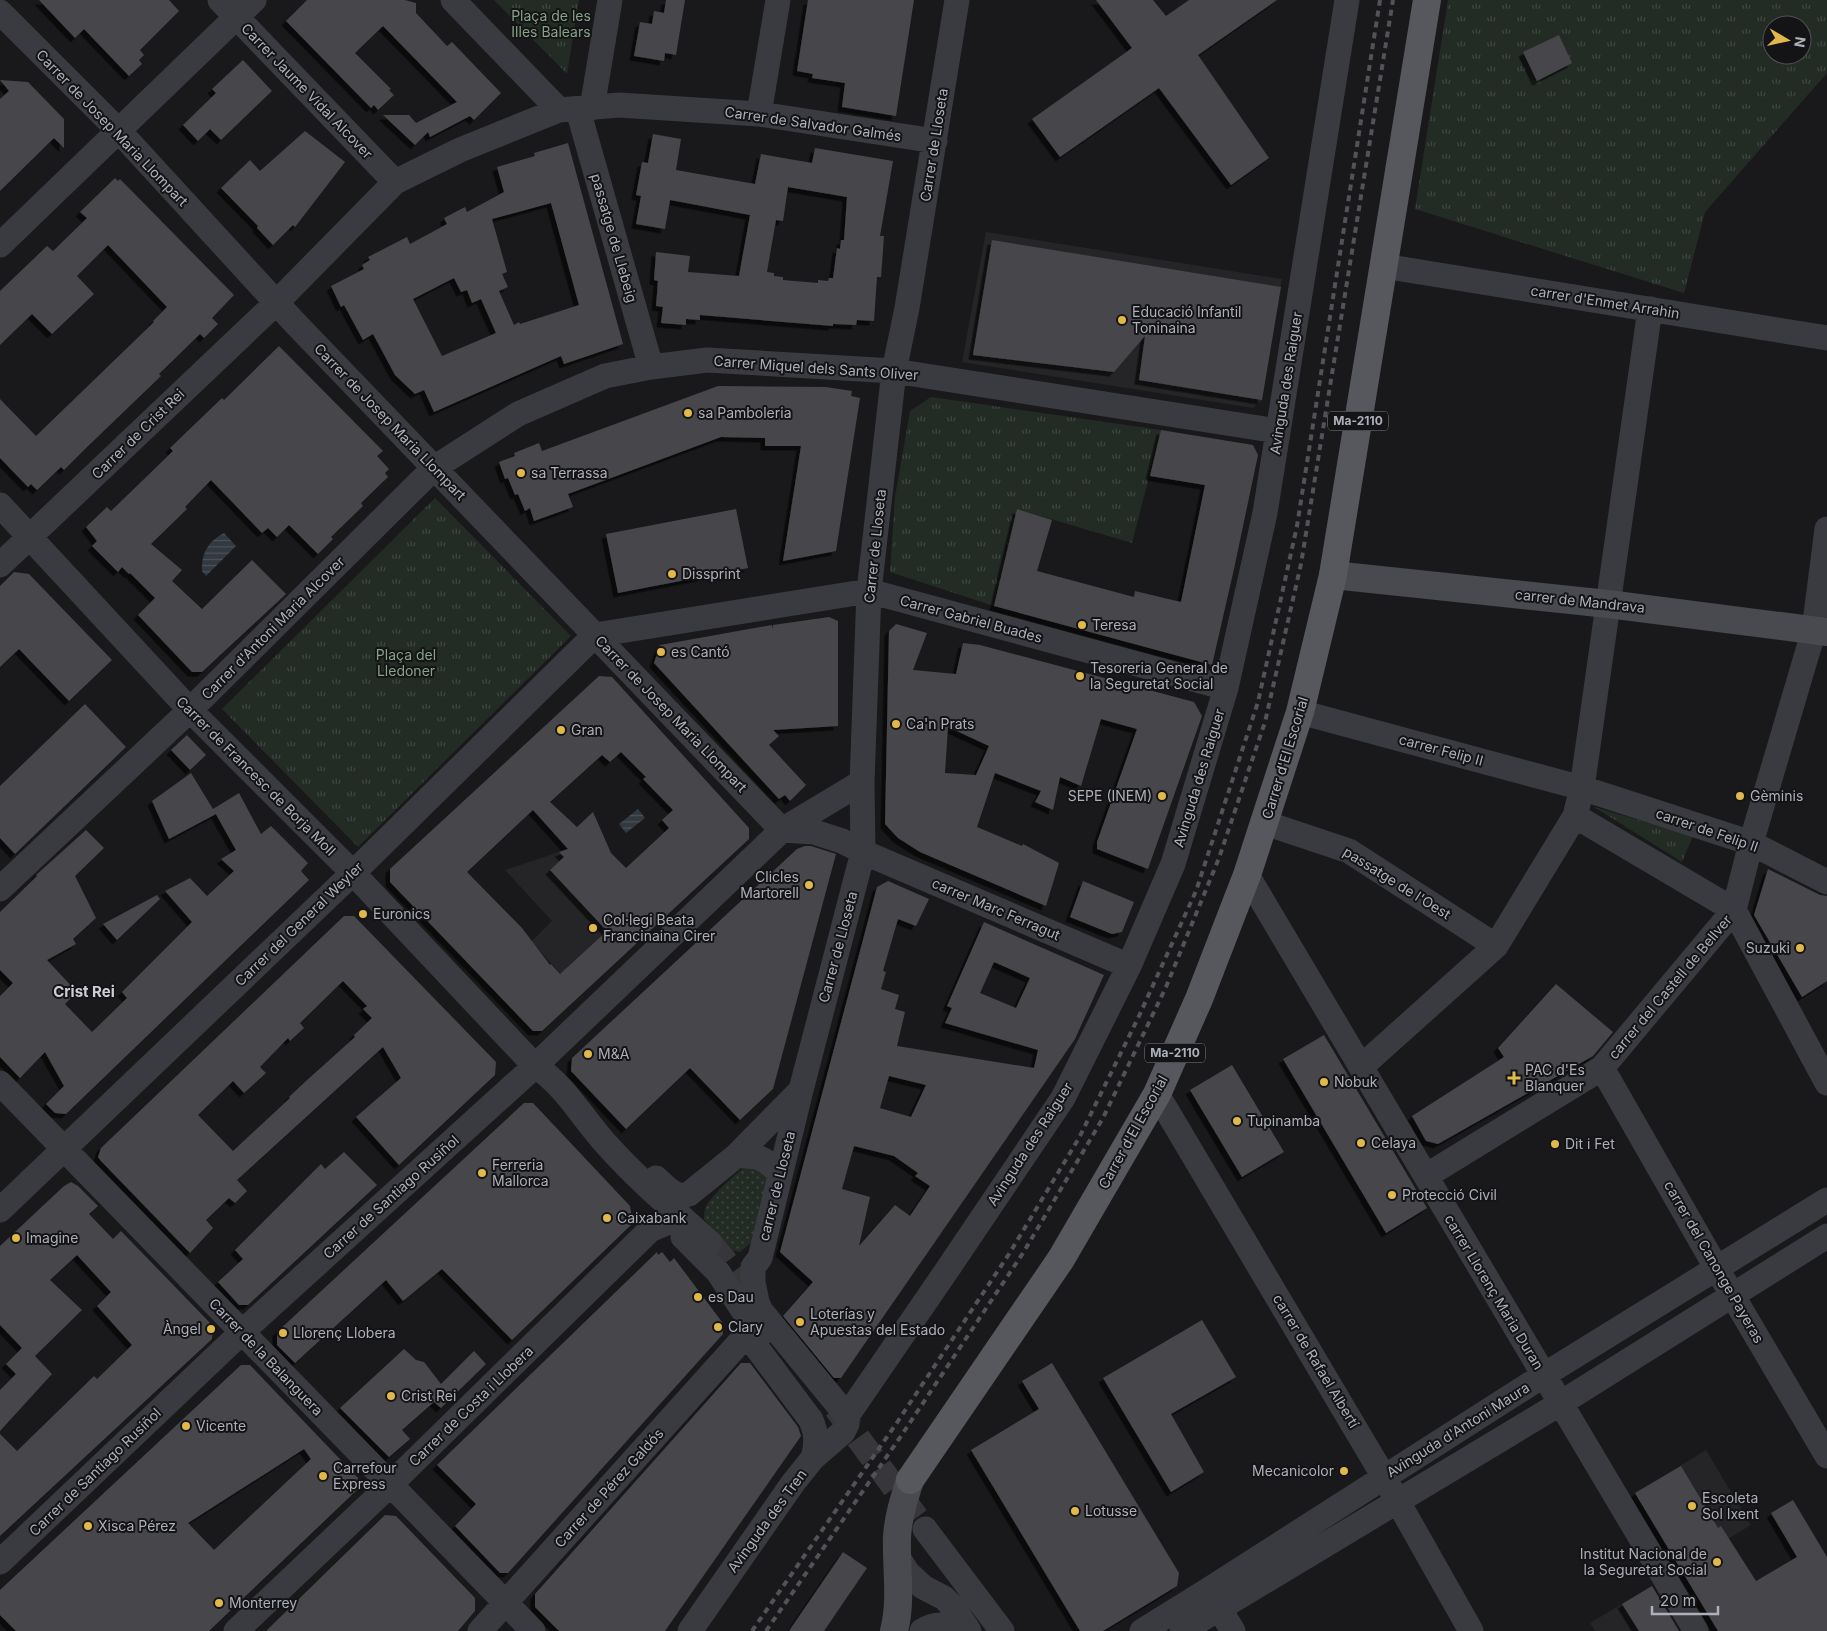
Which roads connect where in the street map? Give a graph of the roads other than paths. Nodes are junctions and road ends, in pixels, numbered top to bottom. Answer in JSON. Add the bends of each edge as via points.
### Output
{"nodes":[{"id":1,"x":254,"y":0,"type":"edge"},
{"id":2,"x":452,"y":0,"type":"edge"},
{"id":3,"x":610,"y":0,"type":"edge"},
{"id":4,"x":778,"y":0,"type":"edge"},
{"id":5,"x":957,"y":0,"type":"edge"},
{"id":6,"x":1347,"y":0,"type":"edge"},
{"id":7,"x":1426,"y":0,"type":"edge"},
{"id":8,"x":228,"y":9,"type":"edge"},
{"id":9,"x":0,"y":12,"type":"edge"},
{"id":10,"x":576,"y":109,"type":"junction"},
{"id":11,"x":759,"y":114,"type":"junction"},
{"id":12,"x":119,"y":131,"type":"junction"},
{"id":13,"x":935,"y":141,"type":"junction"},
{"id":14,"x":395,"y":182,"type":"junction"},
{"id":15,"x":0,"y":245,"type":"edge"},
{"id":16,"x":1383,"y":266,"type":"junction"},
{"id":17,"x":276,"y":303,"type":"junction"},
{"id":18,"x":1650,"y":309,"type":"junction"},
{"id":19,"x":1827,"y":338,"type":"edge"},
{"id":20,"x":651,"y":367,"type":"junction"},
{"id":21,"x":894,"y":371,"type":"junction"},
{"id":22,"x":1278,"y":431,"type":"junction"},
{"id":23,"x":434,"y":468,"type":"junction"},
{"id":24,"x":0,"y":505,"type":"edge"},
{"id":25,"x":1827,"y":529,"type":"edge"},
{"id":26,"x":30,"y":536,"type":"junction"},
{"id":27,"x":0,"y":565,"type":"edge"},
{"id":28,"x":1333,"y":575,"type":"junction"},
{"id":29,"x":868,"y":592,"type":"junction"},
{"id":30,"x":1608,"y":604,"type":"junction"},
{"id":31,"x":1820,"y":631,"type":"edge"},
{"id":32,"x":595,"y":635,"type":"junction"},
{"id":33,"x":1226,"y":688,"type":"junction"},
{"id":34,"x":190,"y":710,"type":"junction"},
{"id":35,"x":1300,"y":712,"type":"junction"},
{"id":36,"x":862,"y":782,"type":"junction"},
{"id":37,"x":1582,"y":788,"type":"junction"},
{"id":38,"x":1575,"y":816,"type":"junction"},
{"id":39,"x":1265,"y":823,"type":"junction"},
{"id":40,"x":782,"y":830,"type":"junction"},
{"id":41,"x":1751,"y":843,"type":"junction"},
{"id":42,"x":863,"y":852,"type":"junction"},
{"id":43,"x":353,"y":873,"type":"junction"},
{"id":44,"x":1247,"y":875,"type":"junction"},
{"id":45,"x":1827,"y":882,"type":"edge"},
{"id":46,"x":0,"y":889,"type":"edge"},
{"id":47,"x":1734,"y":910,"type":"junction"},
{"id":48,"x":1496,"y":946,"type":"junction"},
{"id":49,"x":1129,"y":966,"type":"junction"},
{"id":50,"x":535,"y":1066,"type":"junction"},
{"id":51,"x":1361,"y":1067,"type":"junction"},
{"id":52,"x":1602,"y":1068,"type":"junction"},
{"id":53,"x":0,"y":1083,"type":"edge"},
{"id":54,"x":1827,"y":1083,"type":"edge"},
{"id":55,"x":559,"y":1086,"type":"junction"},
{"id":56,"x":801,"y":1090,"type":"junction"},
{"id":57,"x":1157,"y":1094,"type":"junction"},
{"id":58,"x":63,"y":1149,"type":"junction"},
{"id":59,"x":736,"y":1156,"type":"junction"},
{"id":60,"x":780,"y":1174,"type":"junction"},
{"id":61,"x":1426,"y":1176,"type":"junction"},
{"id":62,"x":1827,"y":1200,"type":"edge"},
{"id":63,"x":0,"y":1210,"type":"edge"},
{"id":64,"x":664,"y":1224,"type":"junction"},
{"id":65,"x":1827,"y":1236,"type":"edge"},
{"id":66,"x":710,"y":1243,"type":"tunnel mouth"},
{"id":67,"x":1717,"y":1269,"type":"junction"},
{"id":68,"x":718,"y":1272,"type":"junction"},
{"id":69,"x":753,"y":1274,"type":"junction"},
{"id":70,"x":1733,"y":1295,"type":"junction"},
{"id":71,"x":242,"y":1332,"type":"junction"},
{"id":72,"x":1544,"y":1375,"type":"junction"},
{"id":73,"x":1561,"y":1403,"type":"junction"},
{"id":74,"x":836,"y":1416,"type":"junction"},
{"id":75,"x":1827,"y":1456,"type":"edge"},
{"id":76,"x":813,"y":1458,"type":"junction"},
{"id":77,"x":1384,"y":1477,"type":"junction"},
{"id":78,"x":910,"y":1480,"type":"joint"},
{"id":79,"x":390,"y":1484,"type":"junction"},
{"id":80,"x":1398,"y":1501,"type":"junction"},
{"id":81,"x":898,"y":1556,"type":"junction"},
{"id":82,"x":0,"y":1562,"type":"edge"},
{"id":83,"x":1214,"y":1600,"type":"junction"},
{"id":84,"x":505,"y":1603,"type":"junction"},
{"id":85,"x":236,"y":1631,"type":"edge"},
{"id":86,"x":480,"y":1631,"type":"edge"},
{"id":87,"x":533,"y":1631,"type":"edge"},
{"id":88,"x":690,"y":1631,"type":"edge"},
{"id":89,"x":894,"y":1631,"type":"edge"},
{"id":90,"x":922,"y":1631,"type":"edge"},
{"id":91,"x":959,"y":1631,"type":"edge"},
{"id":92,"x":969,"y":1631,"type":"edge"},
{"id":93,"x":988,"y":1631,"type":"edge"},
{"id":94,"x":1002,"y":1631,"type":"edge"},
{"id":95,"x":1142,"y":1631,"type":"edge"},
{"id":96,"x":1182,"y":1631,"type":"edge"},
{"id":97,"x":1233,"y":1631,"type":"edge"},
{"id":98,"x":1471,"y":1631,"type":"edge"},
{"id":99,"x":1696,"y":1631,"type":"edge"}],
"edges":[{"from":1,"to":8,"type":"street"},
{"from":2,"to":10,"type":"street"},
{"from":3,"to":10,"type":"street"},
{"from":4,"to":11,"type":"street"},
{"from":5,"to":13,"type":"street","name":"Carrer de Lloseta"},
{"from":6,"to":22,"type":"street","name":"Avinguda des Raiguer"},
{"from":7,"to":16,"type":"main road","number":"Ma-2110"},
{"from":8,"to":12,"type":"street"},
{"from":8,"to":14,"type":"street","name":"Carrer Jaume Vidal Alcover"},
{"from":9,"to":12,"type":"street","name":"Carrer de Josep Maria Llompart"},
{"from":10,"to":11,"type":"street","name":"Carrer de Salvador Galmés","via":[[619,104]]},
{"from":10,"to":14,"type":"street","name":"Carrer de Salvador Galmés","via":[[460,150]]},
{"from":10,"to":20,"type":"street","name":"passatge de Llebeig"},
{"from":11,"to":13,"type":"street","name":"Carrer de Salvador Galmés"},
{"from":12,"to":15,"type":"street"},
{"from":12,"to":17,"type":"street","name":"Carrer de Josep Maria Llompart"},
{"from":13,"to":21,"type":"street","name":"Carrer de Lloseta"},
{"from":14,"to":17,"type":"street","name":"Carrer de Salvador Galmés"},
{"from":16,"to":18,"type":"street","name":"carrer d'Enmet Arrahin"},
{"from":16,"to":28,"type":"main road","number":"Ma-2110"},
{"from":17,"to":23,"type":"street","name":"Carrer de Josep Maria Llompart"},
{"from":17,"to":26,"type":"street","name":"Carrer de Crist Rei"},
{"from":18,"to":19,"type":"street","name":"carrer d'Enmet Arrahin"},
{"from":18,"to":30,"type":"street"},
{"from":20,"to":21,"type":"street","name":"Carrer Miquel dels Sants Oliver","via":[[707,360]]},
{"from":20,"to":23,"type":"street","name":"Carrer Miquel dels Sants Oliver","via":[[605,376],[518,414]]},
{"from":21,"to":22,"type":"street","name":"Carrer Miquel dels Sants Oliver"},
{"from":21,"to":29,"type":"street","name":"Carrer de Lloseta"},
{"from":22,"to":33,"type":"street","name":"Avinguda des Raiguer","via":[[1265,512]]},
{"from":23,"to":32,"type":"street","name":"Carrer de Josep Maria Llompart"},
{"from":23,"to":34,"type":"street","name":"Carrer d'Antoni Maria Alcover"},
{"from":24,"to":26,"type":"street","name":"Carrer de Francesc de Borja Moll"},
{"from":25,"to":31,"type":"street","name":"carrer del Castell de Bellver"},
{"from":26,"to":27,"type":"street","name":"Carrer de Crist Rei"},
{"from":26,"to":34,"type":"street","name":"Carrer de Francesc de Borja Moll"},
{"from":28,"to":30,"type":"street","name":"carrer de Mandrava"},
{"from":28,"to":35,"type":"main road","name":"Carrer d'El Escorial","number":"Ma-2110"},
{"from":29,"to":32,"type":"street","name":"Carrer Gabriel Buades"},
{"from":29,"to":33,"type":"street","name":"Carrer Gabriel Buades"},
{"from":29,"to":36,"type":"street","name":"Carrer de Lloseta"},
{"from":30,"to":31,"type":"street","name":"carrer de Mandrava"},
{"from":30,"to":37,"type":"street"},
{"from":31,"to":41,"type":"street","name":"carrer del Castell de Bellver"},
{"from":32,"to":40,"type":"street","name":"Carrer de Josep Maria Llompart"},
{"from":32,"to":43,"type":"street","name":"Carrer del General Weyler"},
{"from":33,"to":49,"type":"street","name":"Avinguda des Raiguer","via":[[1173,864]]},
{"from":34,"to":43,"type":"street","name":"Carrer de Francesc de Borja Moll"},
{"from":34,"to":46,"type":"street","name":"Carrer d'Antoni Maria Alcover"},
{"from":35,"to":37,"type":"street","name":"carrer Felip II"},
{"from":35,"to":39,"type":"main road","name":"Carrer d'El Escorial","number":"Ma-2110"},
{"from":36,"to":40,"type":"street","name":"Carrer de Santiago Rusiñol"},
{"from":36,"to":42,"type":"street","name":"Carrer de Lloseta"},
{"from":37,"to":38,"type":"street"},
{"from":37,"to":41,"type":"street","name":"carrer de Felip II"},
{"from":38,"to":47,"type":"street"},
{"from":38,"to":48,"type":"street"},
{"from":39,"to":44,"type":"main road","name":"Carrer d'El Escorial","number":"Ma-2110"},
{"from":39,"to":48,"type":"street","name":"passatge de l'Oest","via":[[1349,851]]},
{"from":40,"to":42,"type":"street","via":[[814,832]]},
{"from":40,"to":50,"type":"street","name":"Carrer de Santiago Rusiñol"},
{"from":41,"to":45,"type":"street","name":"carrer de Felip II"},
{"from":41,"to":47,"type":"street","name":"carrer del Castell de Bellver"},
{"from":42,"to":49,"type":"street","name":"carrer Marc Ferragut"},
{"from":42,"to":56,"type":"street","name":"Carrer de Lloseta"},
{"from":43,"to":50,"type":"street","name":"Carrer de Francesc de Borja Moll"},
{"from":43,"to":58,"type":"street","name":"Carrer del General Weyler"},
{"from":44,"to":51,"type":"street","name":"carrer Llorenç Maria Duran"},
{"from":44,"to":57,"type":"main road","name":"Carrer d'El Escorial","number":"Ma-2110","via":[[1199,999]]},
{"from":47,"to":52,"type":"street","name":"carrer del Castell de Bellver"},
{"from":47,"to":54,"type":"street"},
{"from":48,"to":51,"type":"street"},
{"from":49,"to":74,"type":"street","name":"Avinguda des Raiguer","via":[[1063,1098],[972,1234]]},
{"from":50,"to":55,"type":"street","name":"Carrer de Francesc de Borja Moll"},
{"from":50,"to":64,"type":"street","name":"Carrer de Francesc de Borja Moll","via":[[544,1092],[566,1122],[656,1212]]},
{"from":50,"to":71,"type":"street","name":"Carrer de Santiago Rusiñol"},
{"from":51,"to":61,"type":"street","name":"carrer Llorenç Maria Duran"},
{"from":52,"to":61,"type":"street","name":"carrer del Castell de Bellver"},
{"from":52,"to":67,"type":"street","name":"carrer del Canonge Payeras"},
{"from":53,"to":58,"type":"street","name":"Carrer de la Balanguera"},
{"from":55,"to":59,"type":"street","via":[[581,1100],[674,1194],[690,1194]]},
{"from":55,"to":66,"type":"street","via":[[607,1146]]},
{"from":56,"to":59,"type":"street"},
{"from":56,"to":60,"type":"street","name":"carrer de Lloseta"},
{"from":57,"to":77,"type":"street","name":"carrer de Rafael Albertí"},
{"from":57,"to":78,"type":"main road","name":"Carrer d'El Escorial","number":"Ma-2110","via":[[1061,1259]]},
{"from":58,"to":63,"type":"street","name":"Carrer del General Weyler"},
{"from":58,"to":71,"type":"street","name":"Carrer de la Balanguera"},
{"from":59,"to":60,"type":"street","via":[[751,1155],[770,1162]]},
{"from":60,"to":69,"type":"street","name":"carrer de Lloseta","via":[[760,1258]]},
{"from":61,"to":72,"type":"street","name":"carrer Llorenç Maria Duran"},
{"from":62,"to":67,"type":"street","name":"Avinguda d'Antoni Maura"},
{"from":64,"to":68,"type":"street","name":"Carrer de Francesc de Borja Moll","via":[[673,1228]]},
{"from":64,"to":79,"type":"street","name":"Carrer de Costa i Llobera","via":[[650,1230]]},
{"from":65,"to":70,"type":"street","name":"Avinguda d'Antoni Maura"},
{"from":67,"to":70,"type":"street","name":"carrer del Canonge Payeras"},
{"from":67,"to":72,"type":"street","name":"Avinguda d'Antoni Maura"},
{"from":68,"to":69,"type":"street"},
{"from":68,"to":74,"type":"street","name":"Carrer de Francesc de Borja Moll","via":[[742,1310]]},
{"from":69,"to":74,"type":"street","via":[[761,1311]]},
{"from":70,"to":73,"type":"street","name":"Avinguda d'Antoni Maura"},
{"from":70,"to":75,"type":"street","name":"carrer del Canonge Payeras"},
{"from":71,"to":79,"type":"street","name":"Carrer de la Balanguera"},
{"from":71,"to":82,"type":"street","name":"Carrer de Santiago Rusiñol"},
{"from":72,"to":73,"type":"street","name":"carrer Llorenç Maria Duran"},
{"from":72,"to":77,"type":"street","name":"Avinguda d'Antoni Maura"},
{"from":73,"to":80,"type":"street","name":"Avinguda d'Antoni Maura"},
{"from":73,"to":99,"type":"street","name":"carrer Llorenç Maria Duran"},
{"from":74,"to":76,"type":"street","name":"Avinguda des Tren","via":[[847,1424],[844,1432]]},
{"from":76,"to":84,"type":"street","name":"Carrer de Pérez Galdós","via":[[817,1445],[811,1420],[754,1344],[746,1341],[738,1344]]},
{"from":76,"to":88,"type":"street","name":"Avinguda des Tren"},
{"from":77,"to":80,"type":"street","name":"carrer de Rafael Albertí"},
{"from":77,"to":83,"type":"street","name":"Avinguda d'Antoni Maura"},
{"from":78,"to":81,"type":"street","number":"Ma-2110","via":[[899,1518]]},
{"from":79,"to":84,"type":"street","name":"Carrer de la Balanguera"},
{"from":79,"to":85,"type":"street","name":"Carrer de Costa i Llobera"},
{"from":80,"to":83,"type":"street","name":"Avinguda d'Antoni Maura"},
{"from":80,"to":98,"type":"street","name":"carrer de Rafael Albertí"},
{"from":81,"to":89,"type":"street","number":"Ma-2110","via":[[898,1605]]},
{"from":81,"to":92,"type":"street","via":[[908,1573],[923,1587],[944,1598],[954,1608]]},
{"from":83,"to":95,"type":"street","name":"Avinguda d'Antoni Maura"},
{"from":83,"to":96,"type":"street","name":"Avinguda d'Antoni Maura"},
{"from":83,"to":97,"type":"street"},
{"from":84,"to":86,"type":"street","name":"Carrer de Pérez Galdós"},
{"from":84,"to":87,"type":"street","name":"Carrer de la Balanguera"},
{"from":90,"to":91,"type":"street","via":[[935,1625]]},
{"from":93,"to":94,"type":"street","via":[[922,1533]]}]}
